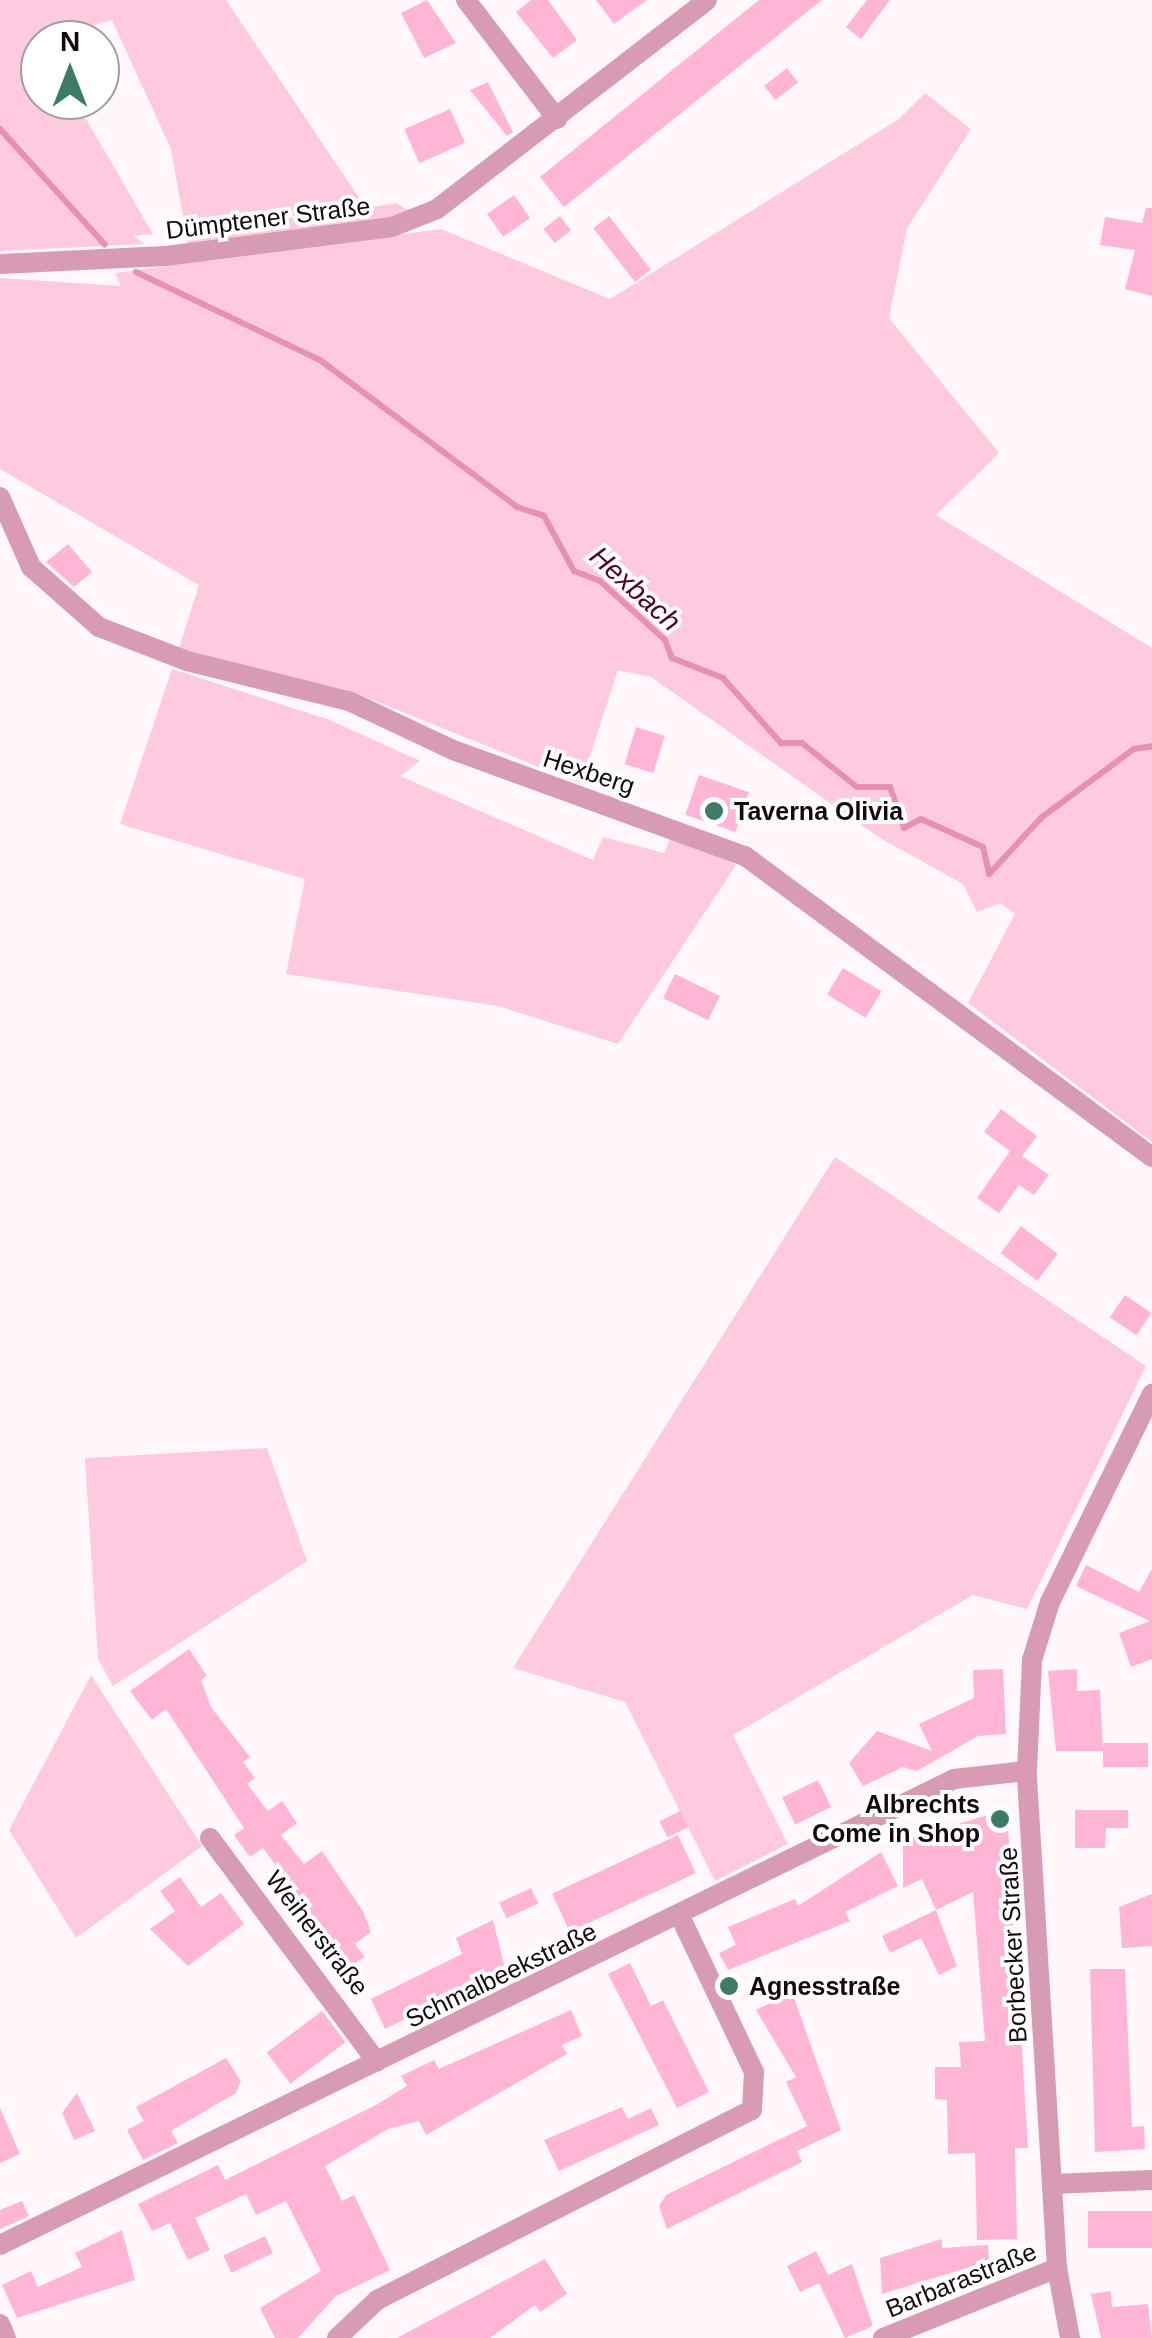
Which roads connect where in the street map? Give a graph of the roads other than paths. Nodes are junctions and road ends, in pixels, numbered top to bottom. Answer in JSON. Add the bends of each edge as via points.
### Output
{"nodes":[{"id":1,"x":466,"y":0,"type":"edge"},
{"id":2,"x":706,"y":0,"type":"edge"},
{"id":3,"x":557,"y":119,"type":"junction"},
{"id":4,"x":0,"y":264,"type":"edge"},
{"id":5,"x":0,"y":497,"type":"edge"},
{"id":6,"x":1152,"y":1157,"type":"edge"},
{"id":7,"x":1152,"y":1394,"type":"edge"},
{"id":8,"x":1028,"y":1771,"type":"junction"},
{"id":9,"x":210,"y":1838,"type":"dead end"},
{"id":10,"x":680,"y":1916,"type":"junction"},
{"id":11,"x":377,"y":2062,"type":"junction"},
{"id":12,"x":1152,"y":2180,"type":"edge"},
{"id":13,"x":1052,"y":2184,"type":"junction"},
{"id":14,"x":0,"y":2245,"type":"edge"},
{"id":15,"x":1057,"y":2268,"type":"junction"},
{"id":16,"x":0,"y":2324,"type":"edge"},
{"id":17,"x":6,"y":2338,"type":"edge"},
{"id":18,"x":338,"y":2338,"type":"edge"},
{"id":19,"x":884,"y":2338,"type":"edge"},
{"id":20,"x":1070,"y":2338,"type":"edge"}],
"edges":[{"from":1,"to":3,"type":"street"},
{"from":2,"to":3,"type":"street","name":"Dümptener Straße"},
{"from":3,"to":4,"type":"street","name":"Dümptener Straße","via":[[437,209],[392,227],[166,256]]},
{"from":5,"to":6,"type":"street","name":"Hexberg","via":[[31,567],[99,627],[186,661],[350,701],[453,750],[745,856]]},
{"from":7,"to":8,"type":"street","name":"Borbecker Straße","via":[[1037,1636]]},
{"from":8,"to":10,"type":"street","name":"Schmalbeekstraße","via":[[954,1779]]},
{"from":8,"to":13,"type":"street","name":"Borbecker Straße"},
{"from":9,"to":11,"type":"street","name":"Weiherstraße"},
{"from":10,"to":11,"type":"street","name":"Schmalbeekstraße"},
{"from":10,"to":18,"type":"street","via":[[754,2072],[752,2110],[376,2300]]},
{"from":11,"to":14,"type":"street","name":"Schmalbeekstraße"},
{"from":12,"to":13,"type":"street"},
{"from":13,"to":15,"type":"street","name":"Borbecker Straße"},
{"from":15,"to":19,"type":"street","name":"Barbarastraße"},
{"from":15,"to":20,"type":"street","name":"Borbecker Straße"},
{"from":16,"to":17,"type":"street"}]}
